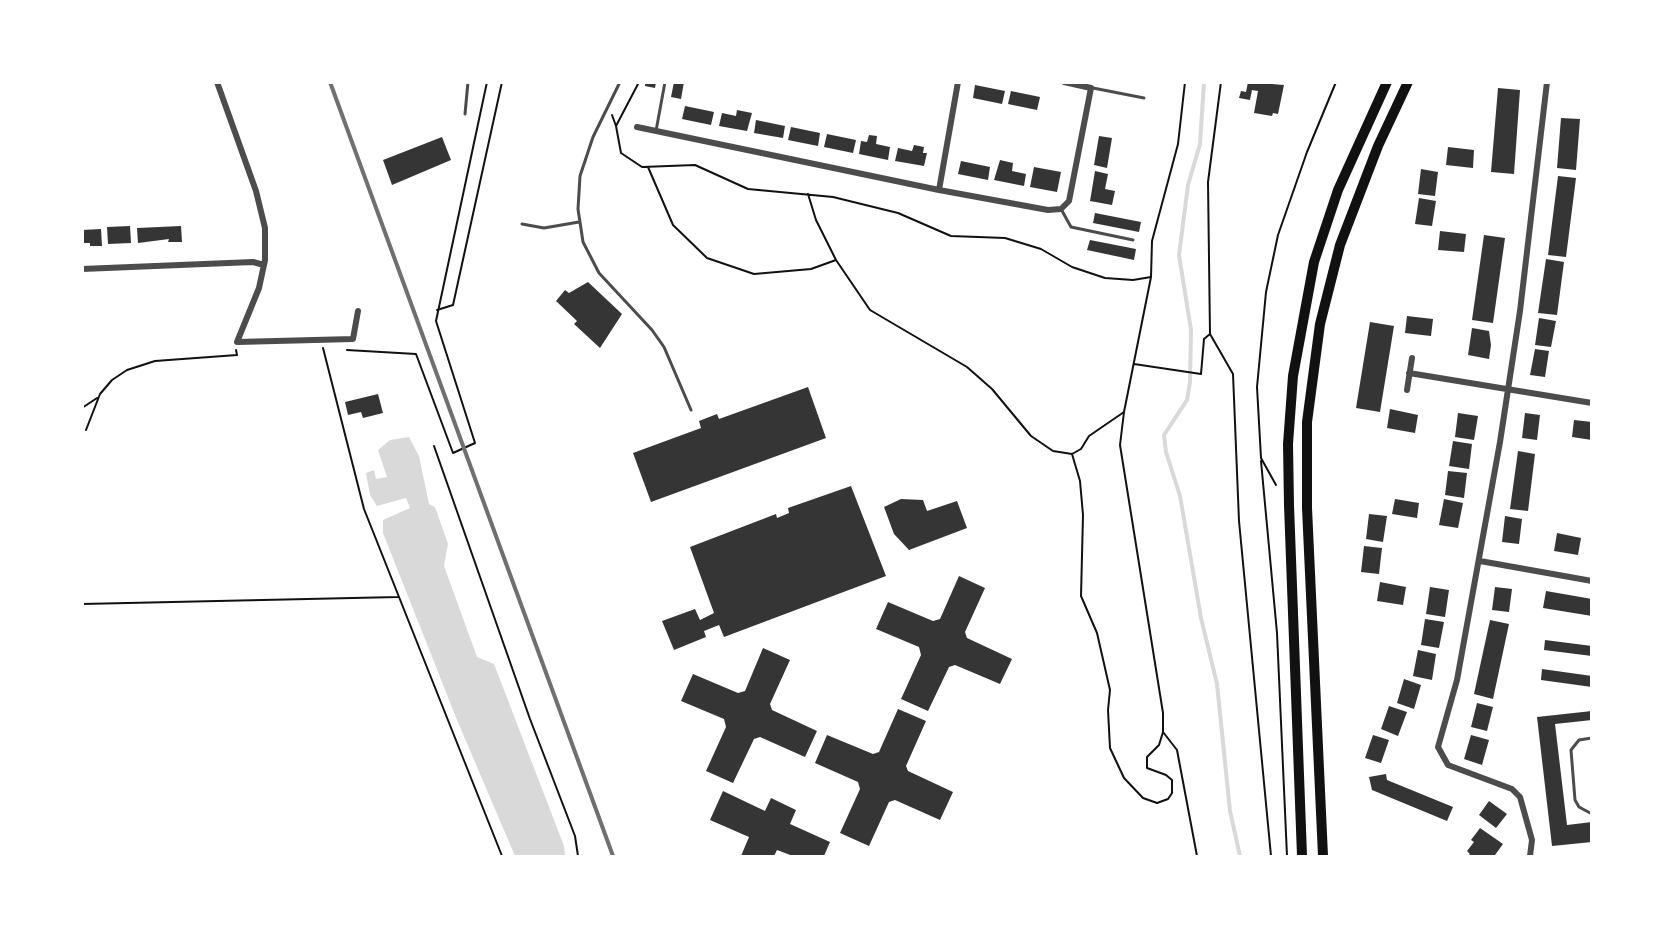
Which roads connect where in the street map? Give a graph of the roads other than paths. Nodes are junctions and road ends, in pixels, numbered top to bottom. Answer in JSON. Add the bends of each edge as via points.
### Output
{"nodes":[{"id":1,"x":217,"y":82,"type":"edge"},
{"id":2,"x":468,"y":82,"type":"edge"},
{"id":3,"x":620,"y":82,"type":"edge"},
{"id":4,"x":665,"y":82,"type":"edge"},
{"id":5,"x":958,"y":82,"type":"edge"},
{"id":6,"x":1064,"y":82,"type":"edge"},
{"id":7,"x":1387,"y":82,"type":"edge"},
{"id":8,"x":1408,"y":82,"type":"edge"},
{"id":9,"x":1547,"y":82,"type":"edge"},
{"id":10,"x":1091,"y":88,"type":"junction"},
{"id":11,"x":1144,"y":98,"type":"dead end"},
{"id":12,"x":465,"y":114,"type":"dead end"},
{"id":13,"x":636,"y":127,"type":"dead end"},
{"id":14,"x":656,"y":131,"type":"junction"},
{"id":15,"x":939,"y":190,"type":"junction"},
{"id":16,"x":1061,"y":209,"type":"junction"},
{"id":17,"x":579,"y":222,"type":"junction"},
{"id":18,"x":522,"y":224,"type":"dead end"},
{"id":19,"x":1133,"y":240,"type":"dead end"},
{"id":20,"x":264,"y":265,"type":"junction"},
{"id":21,"x":82,"y":269,"type":"edge"},
{"id":22,"x":358,"y":311,"type":"dead end"},
{"id":23,"x":1412,"y":358,"type":"dead end"},
{"id":24,"x":1409,"y":373,"type":"junction"},
{"id":25,"x":1407,"y":390,"type":"dead end"},
{"id":26,"x":1508,"y":390,"type":"junction"},
{"id":27,"x":1592,"y":403,"type":"edge"},
{"id":28,"x":691,"y":410,"type":"dead end"},
{"id":29,"x":1480,"y":561,"type":"junction"},
{"id":30,"x":1592,"y":581,"type":"edge"},
{"id":31,"x":1592,"y":738,"type":"edge"},
{"id":32,"x":1592,"y":814,"type":"edge"},
{"id":33,"x":1302,"y":856,"type":"edge"},
{"id":34,"x":1323,"y":856,"type":"edge"},
{"id":35,"x":1530,"y":856,"type":"edge"}],
"edges":[{"from":1,"to":20,"type":"street","via":[[256,191],[265,228]]},
{"from":2,"to":12,"type":"lane"},
{"from":3,"to":17,"type":"lane","via":[[592,137],[580,176]]},
{"from":4,"to":14,"type":"lane"},
{"from":5,"to":15,"type":"street"},
{"from":6,"to":10,"type":"street"},
{"from":7,"to":33,"type":"highway","via":[[1338,190],[1314,262],[1293,376],[1289,505]]},
{"from":8,"to":34,"type":"highway","via":[[1353,207],[1337,256],[1320,324],[1307,422],[1307,508]]},
{"from":9,"to":26,"type":"street"},
{"from":10,"to":11,"type":"lane"},
{"from":10,"to":16,"type":"street","via":[[1069,201]]},
{"from":13,"to":14,"type":"street"},
{"from":14,"to":15,"type":"street"},
{"from":15,"to":16,"type":"street"},
{"from":16,"to":19,"type":"lane","via":[[1071,227]]},
{"from":17,"to":18,"type":"lane","via":[[544,228]]},
{"from":17,"to":28,"type":"lane","via":[[591,263],[664,347]]},
{"from":20,"to":21,"type":"street","via":[[253,262]]},
{"from":20,"to":22,"type":"street","via":[[237,342],[353,339]]},
{"from":23,"to":24,"type":"street"},
{"from":24,"to":25,"type":"street"},
{"from":24,"to":26,"type":"street"},
{"from":26,"to":27,"type":"street"},
{"from":26,"to":29,"type":"street"},
{"from":29,"to":30,"type":"street"},
{"from":29,"to":35,"type":"street","via":[[1438,747],[1448,765],[1504,785],[1523,802],[1532,840]]},
{"from":31,"to":32,"type":"lane","via":[[1579,741],[1571,750],[1575,800]]}]}
